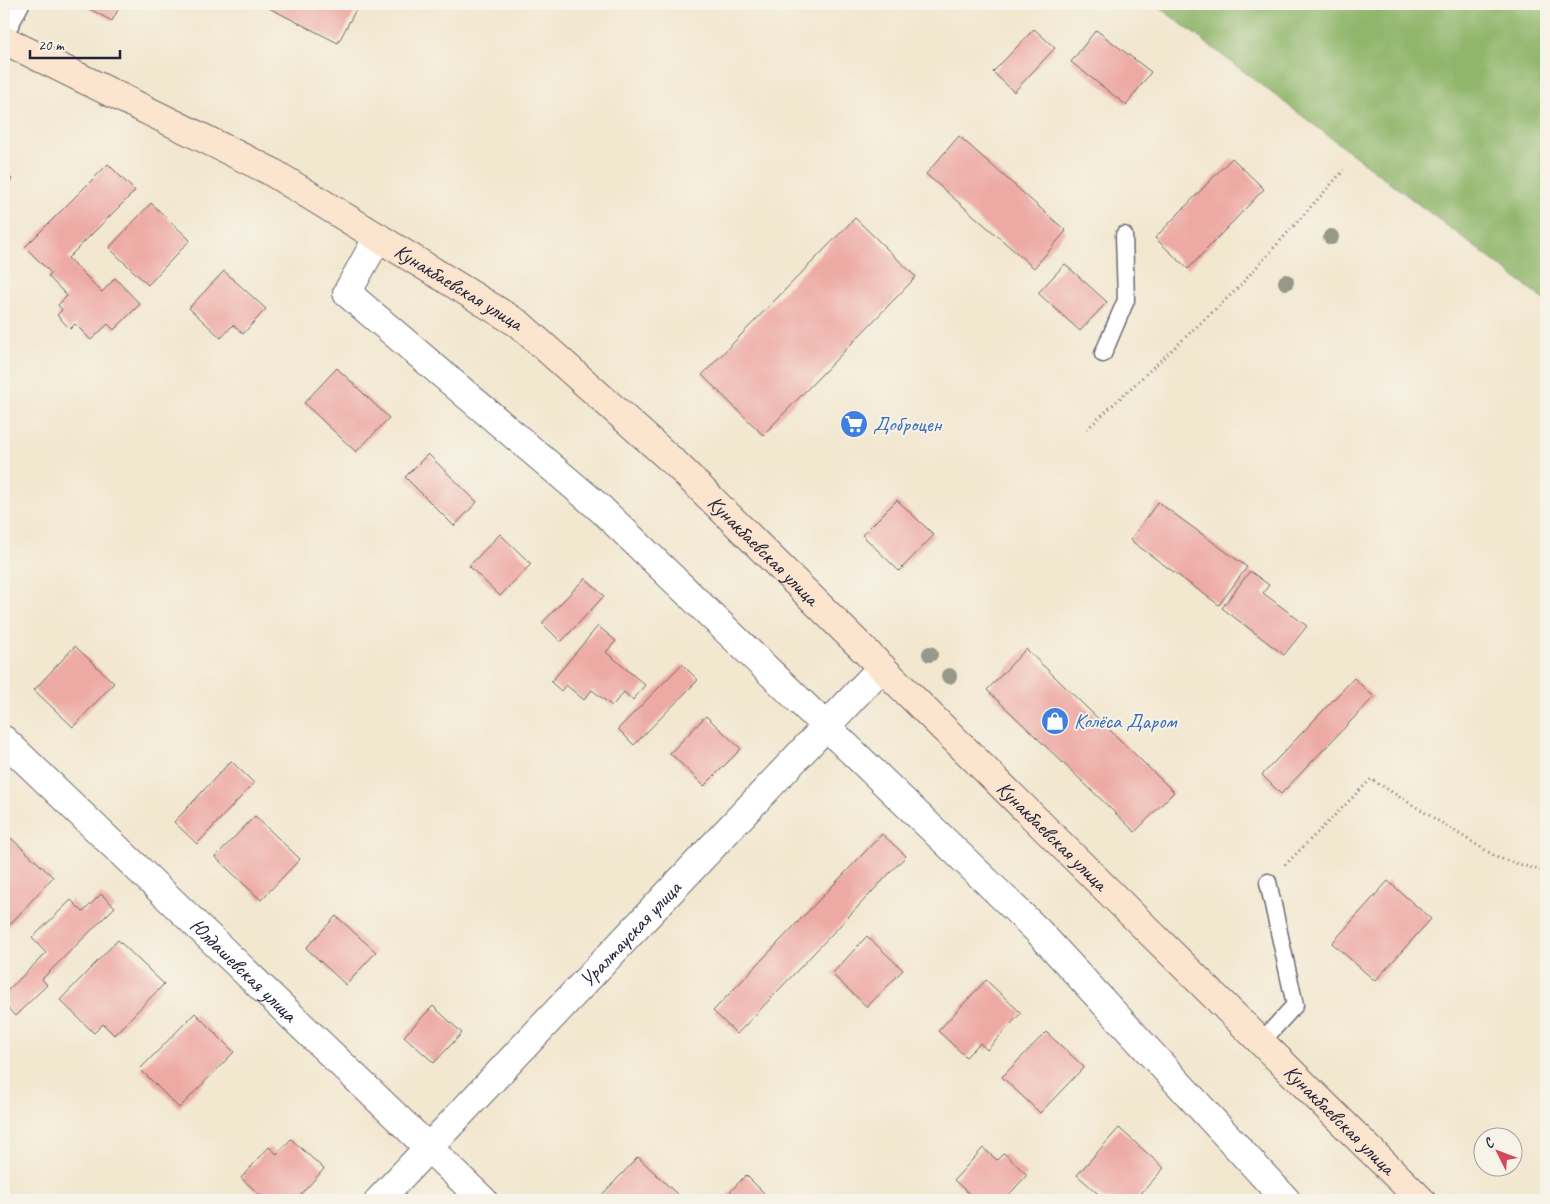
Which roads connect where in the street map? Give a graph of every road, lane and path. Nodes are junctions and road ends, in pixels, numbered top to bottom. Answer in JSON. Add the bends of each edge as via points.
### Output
{"nodes":[{"id":1,"x":21,"y":4,"type":"edge"},
{"id":2,"x":4,"y":39,"type":"edge"},
{"id":3,"x":1344,"y":170,"type":"dead end"},
{"id":4,"x":1124,"y":235,"type":"dead end"},
{"id":5,"x":378,"y":237,"type":"junction"},
{"id":6,"x":1103,"y":354,"type":"dead end"},
{"id":7,"x":1087,"y":429,"type":"dead end"},
{"id":8,"x":882,"y":667,"type":"junction"},
{"id":9,"x":825,"y":728,"type":"junction"},
{"id":10,"x":4,"y":740,"type":"edge"},
{"id":11,"x":1546,"y":872,"type":"edge"},
{"id":12,"x":1268,"y":882,"type":"joint"},
{"id":13,"x":1261,"y":1042,"type":"junction"},
{"id":14,"x":429,"y":1149,"type":"junction"},
{"id":15,"x":379,"y":1200,"type":"edge"},
{"id":16,"x":483,"y":1200,"type":"edge"},
{"id":17,"x":1286,"y":1200,"type":"edge"},
{"id":18,"x":1421,"y":1200,"type":"edge"}],
"edges":[{"from":1,"to":2,"type":"lane"},
{"from":2,"to":5,"type":"main road","name":"Кунакбаевская улица","via":[[270,171]]},
{"from":3,"to":7,"type":"path","via":[[1236,290]]},
{"from":4,"to":6,"type":"lane","via":[[1126,300]]},
{"from":5,"to":8,"type":"main road","name":"Кунакбаевская улица","via":[[519,324],[678,466]]},
{"from":5,"to":9,"type":"street","via":[[347,293],[602,510]]},
{"from":8,"to":9,"type":"street","name":"Уралтауская улица"},
{"from":8,"to":13,"type":"main road","name":"Кунакбаевская улица"},
{"from":9,"to":14,"type":"street","name":"Уралтауская улица"},
{"from":9,"to":17,"type":"street","via":[[1038,931]]},
{"from":10,"to":14,"type":"street","name":"Юлдашевская улица"},
{"from":11,"to":12,"type":"path","via":[[1498,858],[1371,778]]},
{"from":12,"to":13,"type":"lane","via":[[1295,1005]]},
{"from":13,"to":18,"type":"main road","name":"Кунакбаевская улица"},
{"from":14,"to":15,"type":"street","name":"Уралтауская улица"},
{"from":14,"to":16,"type":"street","name":"Юлдашевская улица"}]}
